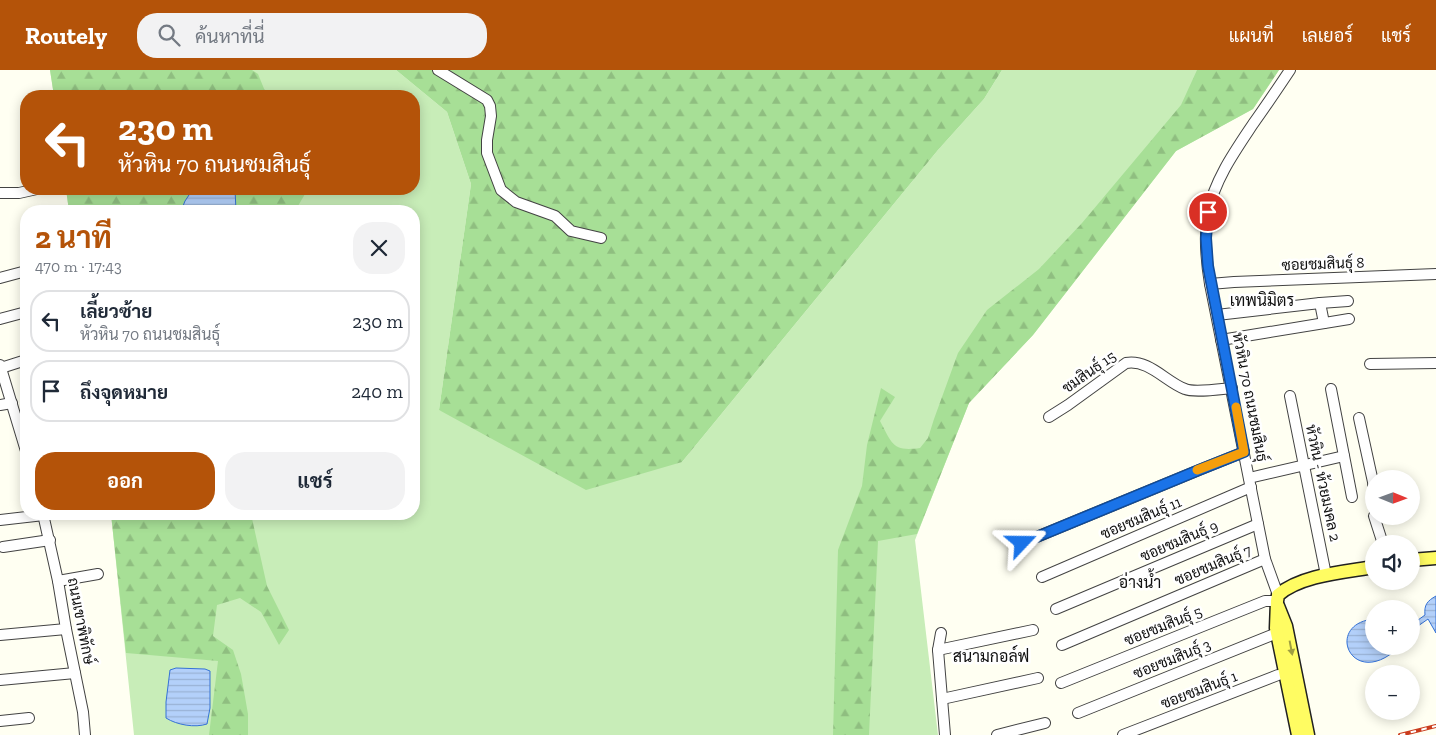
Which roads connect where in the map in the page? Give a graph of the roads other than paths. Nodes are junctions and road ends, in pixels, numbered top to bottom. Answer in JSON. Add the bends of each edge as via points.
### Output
{"nodes":[{"id":1,"x":438,"y":70,"type":"edge"},
{"id":2,"x":1290,"y":70,"type":"edge"},
{"id":3,"x":20,"y":192,"type":"edge"},
{"id":4,"x":0,"y":193,"type":"edge"},
{"id":5,"x":602,"y":238,"type":"dead end"},
{"id":6,"x":20,"y":273,"type":"edge"},
{"id":7,"x":1436,"y":274,"type":"edge"},
{"id":8,"x":0,"y":278,"type":"edge"},
{"id":9,"x":1210,"y":284,"type":"junction"},
{"id":10,"x":1348,"y":301,"type":"dead end"},
{"id":11,"x":1320,"y":303,"type":"junction"},
{"id":12,"x":20,"y":314,"type":"edge"},
{"id":13,"x":1216,"y":315,"type":"junction"},
{"id":14,"x":0,"y":319,"type":"edge"},
{"id":15,"x":1349,"y":319,"type":"dead end"},
{"id":16,"x":1324,"y":322,"type":"junction"},
{"id":17,"x":1221,"y":340,"type":"junction"},
{"id":18,"x":20,"y":363,"type":"edge"},
{"id":19,"x":1436,"y":363,"type":"edge"},
{"id":20,"x":1370,"y":364,"type":"dead end"},
{"id":21,"x":1,"y":372,"type":"edge"},
{"id":22,"x":1232,"y":388,"type":"junction"},
{"id":23,"x":1331,"y":390,"type":"dead end"},
{"id":24,"x":1290,"y":396,"type":"dead end"},
{"id":25,"x":12,"y":403,"type":"junction"},
{"id":26,"x":0,"y":405,"type":"edge"},
{"id":27,"x":1049,"y":417,"type":"dead end"},
{"id":28,"x":1359,"y":418,"type":"dead end"},
{"id":29,"x":20,"y":430,"type":"edge"},
{"id":30,"x":1244,"y":452,"type":"junction"},
{"id":31,"x":1344,"y":456,"type":"junction"},
{"id":32,"x":1304,"y":465,"type":"junction"},
{"id":33,"x":1370,"y":470,"type":"edge"},
{"id":34,"x":1250,"y":483,"type":"junction"},
{"id":35,"x":1352,"y":497,"type":"dead end"},
{"id":36,"x":20,"y":517,"type":"edge"},
{"id":37,"x":0,"y":520,"type":"edge"},
{"id":38,"x":45,"y":520,"type":"edge"},
{"id":39,"x":1258,"y":524,"type":"junction"},
{"id":40,"x":50,"y":540,"type":"junction"},
{"id":41,"x":1022,"y":543,"type":"dead end"},
{"id":42,"x":4,"y":547,"type":"dead end"},
{"id":43,"x":1436,"y":550,"type":"edge"},
{"id":44,"x":1420,"y":556,"type":"edge"},
{"id":45,"x":1436,"y":558,"type":"edge"},
{"id":46,"x":1420,"y":559,"type":"edge"},
{"id":47,"x":1265,"y":560,"type":"junction"},
{"id":48,"x":1365,"y":568,"type":"edge"},
{"id":49,"x":98,"y":574,"type":"dead end"},
{"id":50,"x":1326,"y":575,"type":"junction"},
{"id":51,"x":1042,"y":577,"type":"dead end"},
{"id":52,"x":58,"y":581,"type":"junction"},
{"id":53,"x":1277,"y":598,"type":"junction"},
{"id":54,"x":1056,"y":609,"type":"dead end"},
{"id":55,"x":66,"y":629,"type":"junction"},
{"id":56,"x":1033,"y":630,"type":"dead end"},
{"id":57,"x":941,"y":633,"type":"dead end"},
{"id":58,"x":1277,"y":633,"type":"junction"},
{"id":59,"x":0,"y":635,"type":"edge"},
{"id":60,"x":1062,"y":645,"type":"dead end"},
{"id":61,"x":938,"y":650,"type":"junction"},
{"id":62,"x":76,"y":672,"type":"junction"},
{"id":63,"x":1290,"y":672,"type":"junction"},
{"id":64,"x":1038,"y":678,"type":"dead end"},
{"id":65,"x":0,"y":680,"type":"edge"},
{"id":66,"x":1061,"y":682,"type":"dead end"},
{"id":67,"x":942,"y":698,"type":"junction"},
{"id":68,"x":1078,"y":713,"type":"dead end"},
{"id":69,"x":29,"y":718,"type":"dead end"},
{"id":70,"x":0,"y":721,"type":"edge"},
{"id":71,"x":1045,"y":723,"type":"dead end"},
{"id":72,"x":85,"y":735,"type":"edge"},
{"id":73,"x":945,"y":735,"type":"edge"},
{"id":74,"x":997,"y":735,"type":"edge"},
{"id":75,"x":1123,"y":735,"type":"edge"},
{"id":76,"x":1298,"y":735,"type":"edge"},
{"id":77,"x":1308,"y":735,"type":"edge"}],
"edges":[{"from":1,"to":5,"type":"street","via":[[486,100],[490,106],[487,153],[501,190],[516,202],[555,216],[571,231]]},
{"from":2,"to":9,"type":"street","name":"หัวหิน 70 ถนนชมสินธุ์","via":[[1221,174],[1208,212],[1206,238]]},
{"from":3,"to":4,"type":"street"},
{"from":6,"to":8,"type":"street"},
{"from":7,"to":9,"type":"street","name":"ซอยชมสินธุ์ 8"},
{"from":9,"to":13,"type":"street","name":"หัวหิน 70 ถนนชมสินธุ์"},
{"from":10,"to":11,"type":"street"},
{"from":11,"to":13,"type":"street"},
{"from":11,"to":16,"type":"street"},
{"from":12,"to":14,"type":"street"},
{"from":13,"to":17,"type":"street","name":"หัวหิน 70 ถนนชมสินธุ์"},
{"from":15,"to":16,"type":"street"},
{"from":16,"to":17,"type":"street"},
{"from":17,"to":22,"type":"street","name":"หัวหิน 70 ถนนชมสินธุ์"},
{"from":18,"to":21,"type":"street"},
{"from":19,"to":20,"type":"street"},
{"from":21,"to":25,"type":"street"},
{"from":22,"to":27,"type":"street","name":"ชมสินธุ์ 15","via":[[1186,390],[1138,362],[1126,363]]},
{"from":22,"to":30,"type":"street","name":"หัวหิน 70 ถนนชมสินธุ์"},
{"from":23,"to":31,"type":"street"},
{"from":24,"to":32,"type":"street","name":"หัวหิน - ห้วยมงคล 2"},
{"from":25,"to":26,"type":"street"},
{"from":25,"to":29,"type":"street"},
{"from":28,"to":33,"type":"street"},
{"from":30,"to":34,"type":"street","name":"หัวหิน 70 ถนนชมสินธุ์"},
{"from":30,"to":41,"type":"street"},
{"from":31,"to":32,"type":"street","name":"ซอยชมสินธุ์ 11"},
{"from":31,"to":35,"type":"street"},
{"from":32,"to":34,"type":"street","name":"ซอยชมสินธุ์ 11"},
{"from":32,"to":50,"type":"street","name":"หัวหิน - ห้วยมงคล 2"},
{"from":34,"to":39,"type":"street","name":"หัวหิน 70 ถนนชมสินธุ์"},
{"from":34,"to":51,"type":"street","name":"ซอยชมสินธุ์ 11"},
{"from":36,"to":37,"type":"street"},
{"from":38,"to":40,"type":"street","name":"ถนนเขาพิทักษ์"},
{"from":39,"to":47,"type":"street","name":"หัวหิน 70 ถนนชมสินธุ์"},
{"from":39,"to":54,"type":"street","name":"ซอยชมสินธุ์ 9"},
{"from":40,"to":42,"type":"street"},
{"from":40,"to":52,"type":"street","name":"ถนนเขาพิทักษ์"},
{"from":43,"to":44,"type":"main road"},
{"from":45,"to":46,"type":"main road"},
{"from":47,"to":53,"type":"street","name":"หัวหิน 70 ถนนชมสินธุ์"},
{"from":47,"to":60,"type":"street","name":"ซอยชมสินธุ์ 7"},
{"from":48,"to":50,"type":"main road"},
{"from":49,"to":52,"type":"street"},
{"from":50,"to":53,"type":"main road","via":[[1291,586]]},
{"from":52,"to":55,"type":"street","name":"ถนนเขาพิทักษ์"},
{"from":53,"to":58,"type":"main road","name":"หัวหิน 70 ถนนชมสินธุ์"},
{"from":53,"to":63,"type":"main road","name":"หัวหิน 70 ถนนชมสินธุ์","one_way":true,"via":[[1286,626]]},
{"from":53,"to":66,"type":"street","name":"ซอยชมสินธุ์ 5"},
{"from":55,"to":59,"type":"street"},
{"from":55,"to":62,"type":"street","name":"ถนนเขาพิทักษ์"},
{"from":56,"to":61,"type":"street"},
{"from":57,"to":61,"type":"street"},
{"from":58,"to":63,"type":"main road","name":"หัวหิน 70 ถนนชมสินธุ์"},
{"from":58,"to":68,"type":"street","name":"ซอยชมสินธุ์ 3"},
{"from":61,"to":67,"type":"street"},
{"from":62,"to":65,"type":"street"},
{"from":62,"to":72,"type":"street","name":"ถนนเขาพิทักษ์"},
{"from":63,"to":75,"type":"street","name":"ซอยชมสินธุ์ 1"},
{"from":63,"to":76,"type":"main road","name":"หัวหิน 70 ถนนชมสินธุ์"},
{"from":63,"to":77,"type":"main road","name":"หัวหิน 70 ถนนชมสินธุ์"},
{"from":64,"to":67,"type":"street"},
{"from":67,"to":73,"type":"street"},
{"from":69,"to":70,"type":"street"},
{"from":71,"to":74,"type":"street"}]}
